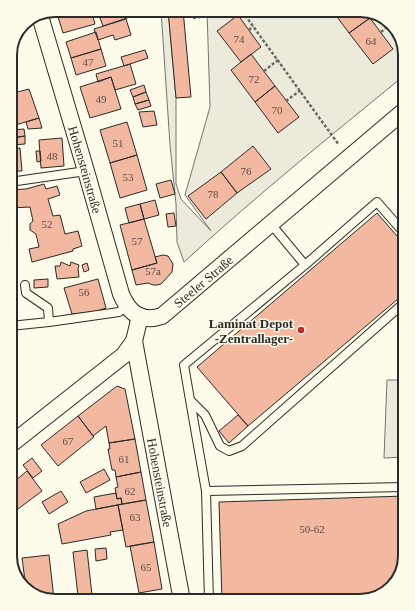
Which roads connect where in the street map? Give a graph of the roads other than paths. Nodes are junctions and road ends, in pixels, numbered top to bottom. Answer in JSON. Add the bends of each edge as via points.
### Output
{"nodes":[{"id":1,"x":41,"y":20,"type":"edge"},
{"id":2,"x":398,"y":116,"type":"edge"},
{"id":3,"x":86,"y":171,"type":"junction"},
{"id":4,"x":17,"y":181,"type":"edge"},
{"id":5,"x":271,"y":224,"type":"junction"},
{"id":6,"x":398,"y":226,"type":"edge"},
{"id":7,"x":305,"y":265,"type":"junction"},
{"id":8,"x":25,"y":284,"type":"dead end"},
{"id":9,"x":398,"y":308,"type":"edge"},
{"id":10,"x":134,"y":311,"type":"junction"},
{"id":11,"x":49,"y":322,"type":"junction"},
{"id":12,"x":17,"y":325,"type":"edge"},
{"id":13,"x":134,"y":341,"type":"junction"},
{"id":14,"x":190,"y":400,"type":"junction"},
{"id":15,"x":17,"y":439,"type":"edge"},
{"id":16,"x":398,"y":487,"type":"edge"},
{"id":17,"x":206,"y":491,"type":"junction"},
{"id":18,"x":181,"y":594,"type":"edge"},
{"id":19,"x":209,"y":594,"type":"edge"}],
"edges":[{"from":1,"to":3,"type":"street","name":"Hohensteinstraße"},
{"from":2,"to":5,"type":"street","name":"Steeler Straße"},
{"from":3,"to":4,"type":"lane"},
{"from":3,"to":10,"type":"street","name":"Hohensteinstraße","via":[[121,294]]},
{"from":5,"to":7,"type":"lane"},
{"from":5,"to":10,"type":"street","name":"Steeler Straße","via":[[162,316],[144,318]]},
{"from":6,"to":7,"type":"lane","via":[[377,202]]},
{"from":7,"to":14,"type":"lane","via":[[184,365]]},
{"from":8,"to":11,"type":"lane","via":[[26,293],[48,308]]},
{"from":9,"to":14,"type":"lane","via":[[242,446],[229,451],[220,446],[204,415]]},
{"from":10,"to":11,"type":"lane"},
{"from":10,"to":13,"type":"street"},
{"from":11,"to":12,"type":"lane"},
{"from":13,"to":15,"type":"street","via":[[124,355]]},
{"from":13,"to":18,"type":"street","name":"Hohensteinstraße"},
{"from":14,"to":17,"type":"lane"},
{"from":16,"to":17,"type":"lane"},
{"from":17,"to":19,"type":"lane"}]}
